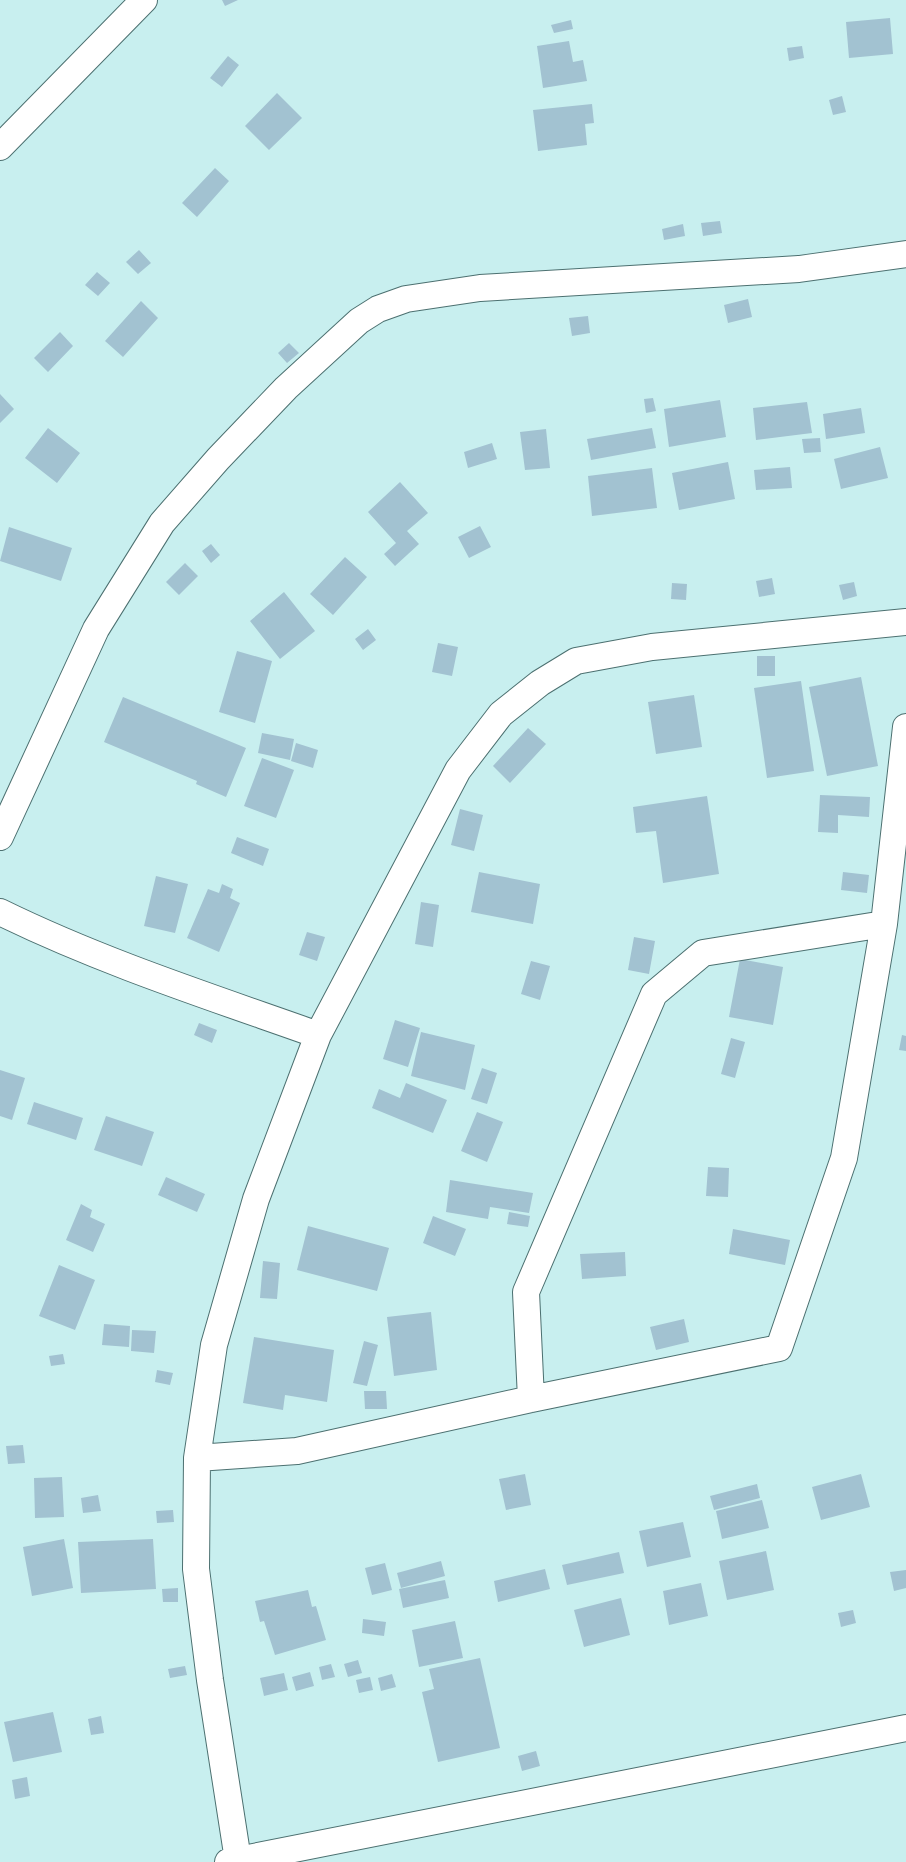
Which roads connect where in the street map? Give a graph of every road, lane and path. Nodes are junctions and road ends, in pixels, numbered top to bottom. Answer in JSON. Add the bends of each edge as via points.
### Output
{"nodes":[{"id":1,"x":144,"y":0,"type":"edge"},
{"id":2,"x":0,"y":146,"type":"edge"},
{"id":3,"x":906,"y":254,"type":"edge"},
{"id":4,"x":906,"y":622,"type":"edge"},
{"id":5,"x":906,"y":727,"type":"edge"},
{"id":6,"x":0,"y":837,"type":"edge"},
{"id":7,"x":0,"y":912,"type":"edge"},
{"id":8,"x":884,"y":924,"type":"junction"},
{"id":9,"x":318,"y":1035,"type":"junction"},
{"id":10,"x":531,"y":1399,"type":"junction"},
{"id":11,"x":197,"y":1458,"type":"junction"},
{"id":12,"x":906,"y":1728,"type":"edge"},
{"id":13,"x":233,"y":1861,"type":"edge"}],
"edges":[{"from":1,"to":2,"type":"street"},
{"from":3,"to":6,"type":"street","via":[[799,269],[480,289],[406,299],[378,309],[286,388],[162,523],[96,629]]},
{"from":4,"to":9,"type":"street","via":[[652,647],[576,661],[540,683],[501,714],[458,769]]},
{"from":5,"to":8,"type":"street"},
{"from":7,"to":9,"type":"street","via":[[145,974]]},
{"from":8,"to":10,"type":"street","via":[[703,953],[654,994],[526,1292]]},
{"from":8,"to":10,"type":"street","via":[[844,1158],[779,1348]]},
{"from":9,"to":11,"type":"street","via":[[244,1239],[214,1345]]},
{"from":10,"to":11,"type":"street","via":[[297,1451]]},
{"from":11,"to":13,"type":"street","via":[[196,1569]]},
{"from":12,"to":13,"type":"street"}]}
